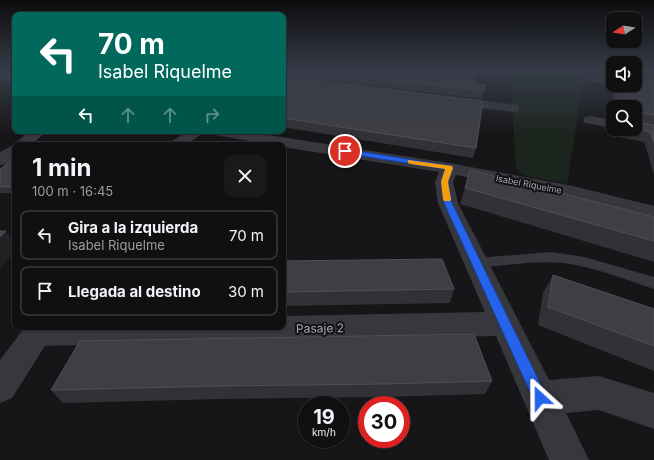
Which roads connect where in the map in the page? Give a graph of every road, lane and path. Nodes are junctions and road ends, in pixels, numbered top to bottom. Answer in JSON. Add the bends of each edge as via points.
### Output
{"nodes":[{"id":1,"x":442,"y":99,"type":"edge"},
{"id":2,"x":513,"y":108,"type":"dead end"},
{"id":3,"x":590,"y":120,"type":"dead end"},
{"id":4,"x":606,"y":123,"type":"edge"},
{"id":5,"x":35,"y":134,"type":"edge"},
{"id":6,"x":194,"y":134,"type":"edge"},
{"id":7,"x":233,"y":134,"type":"edge"},
{"id":8,"x":23,"y":142,"type":"edge"},
{"id":9,"x":182,"y":142,"type":"edge"},
{"id":10,"x":284,"y":142,"type":"edge"},
{"id":11,"x":286,"y":142,"type":"edge"},
{"id":12,"x":12,"y":149,"type":"edge"},
{"id":13,"x":0,"y":160,"type":"edge"},
{"id":14,"x":449,"y":168,"type":"junction"},
{"id":15,"x":654,"y":212,"type":"edge"},
{"id":16,"x":477,"y":263,"type":"junction"},
{"id":17,"x":654,"y":283,"type":"edge"},
{"id":18,"x":506,"y":324,"type":"junction"},
{"id":19,"x":286,"y":327,"type":"edge"},
{"id":20,"x":40,"y":330,"type":"edge"},
{"id":21,"x":0,"y":388,"type":"edge"},
{"id":22,"x":540,"y":398,"type":"junction"},
{"id":23,"x":654,"y":411,"type":"edge"},
{"id":24,"x":569,"y":460,"type":"edge"}],
"edges":[{"from":1,"to":2,"type":"street"},
{"from":3,"to":4,"type":"street"},
{"from":5,"to":8,"type":"street"},
{"from":6,"to":9,"type":"street"},
{"from":7,"to":10,"type":"street","name":"Isabel Riquelme"},
{"from":11,"to":14,"type":"street","name":"Isabel Riquelme"},
{"from":12,"to":13,"type":"street"},
{"from":14,"to":15,"type":"street","name":"Isabel Riquelme","via":[[573,192]]},
{"from":14,"to":16,"type":"street","via":[[444,182],[446,196]]},
{"from":16,"to":17,"type":"lane","via":[[564,258]]},
{"from":16,"to":18,"type":"street"},
{"from":18,"to":19,"type":"street","name":"Pasaje 2"},
{"from":18,"to":22,"type":"street"},
{"from":20,"to":21,"type":"street"},
{"from":22,"to":23,"type":"street","via":[[599,393]]},
{"from":22,"to":24,"type":"street"}]}
